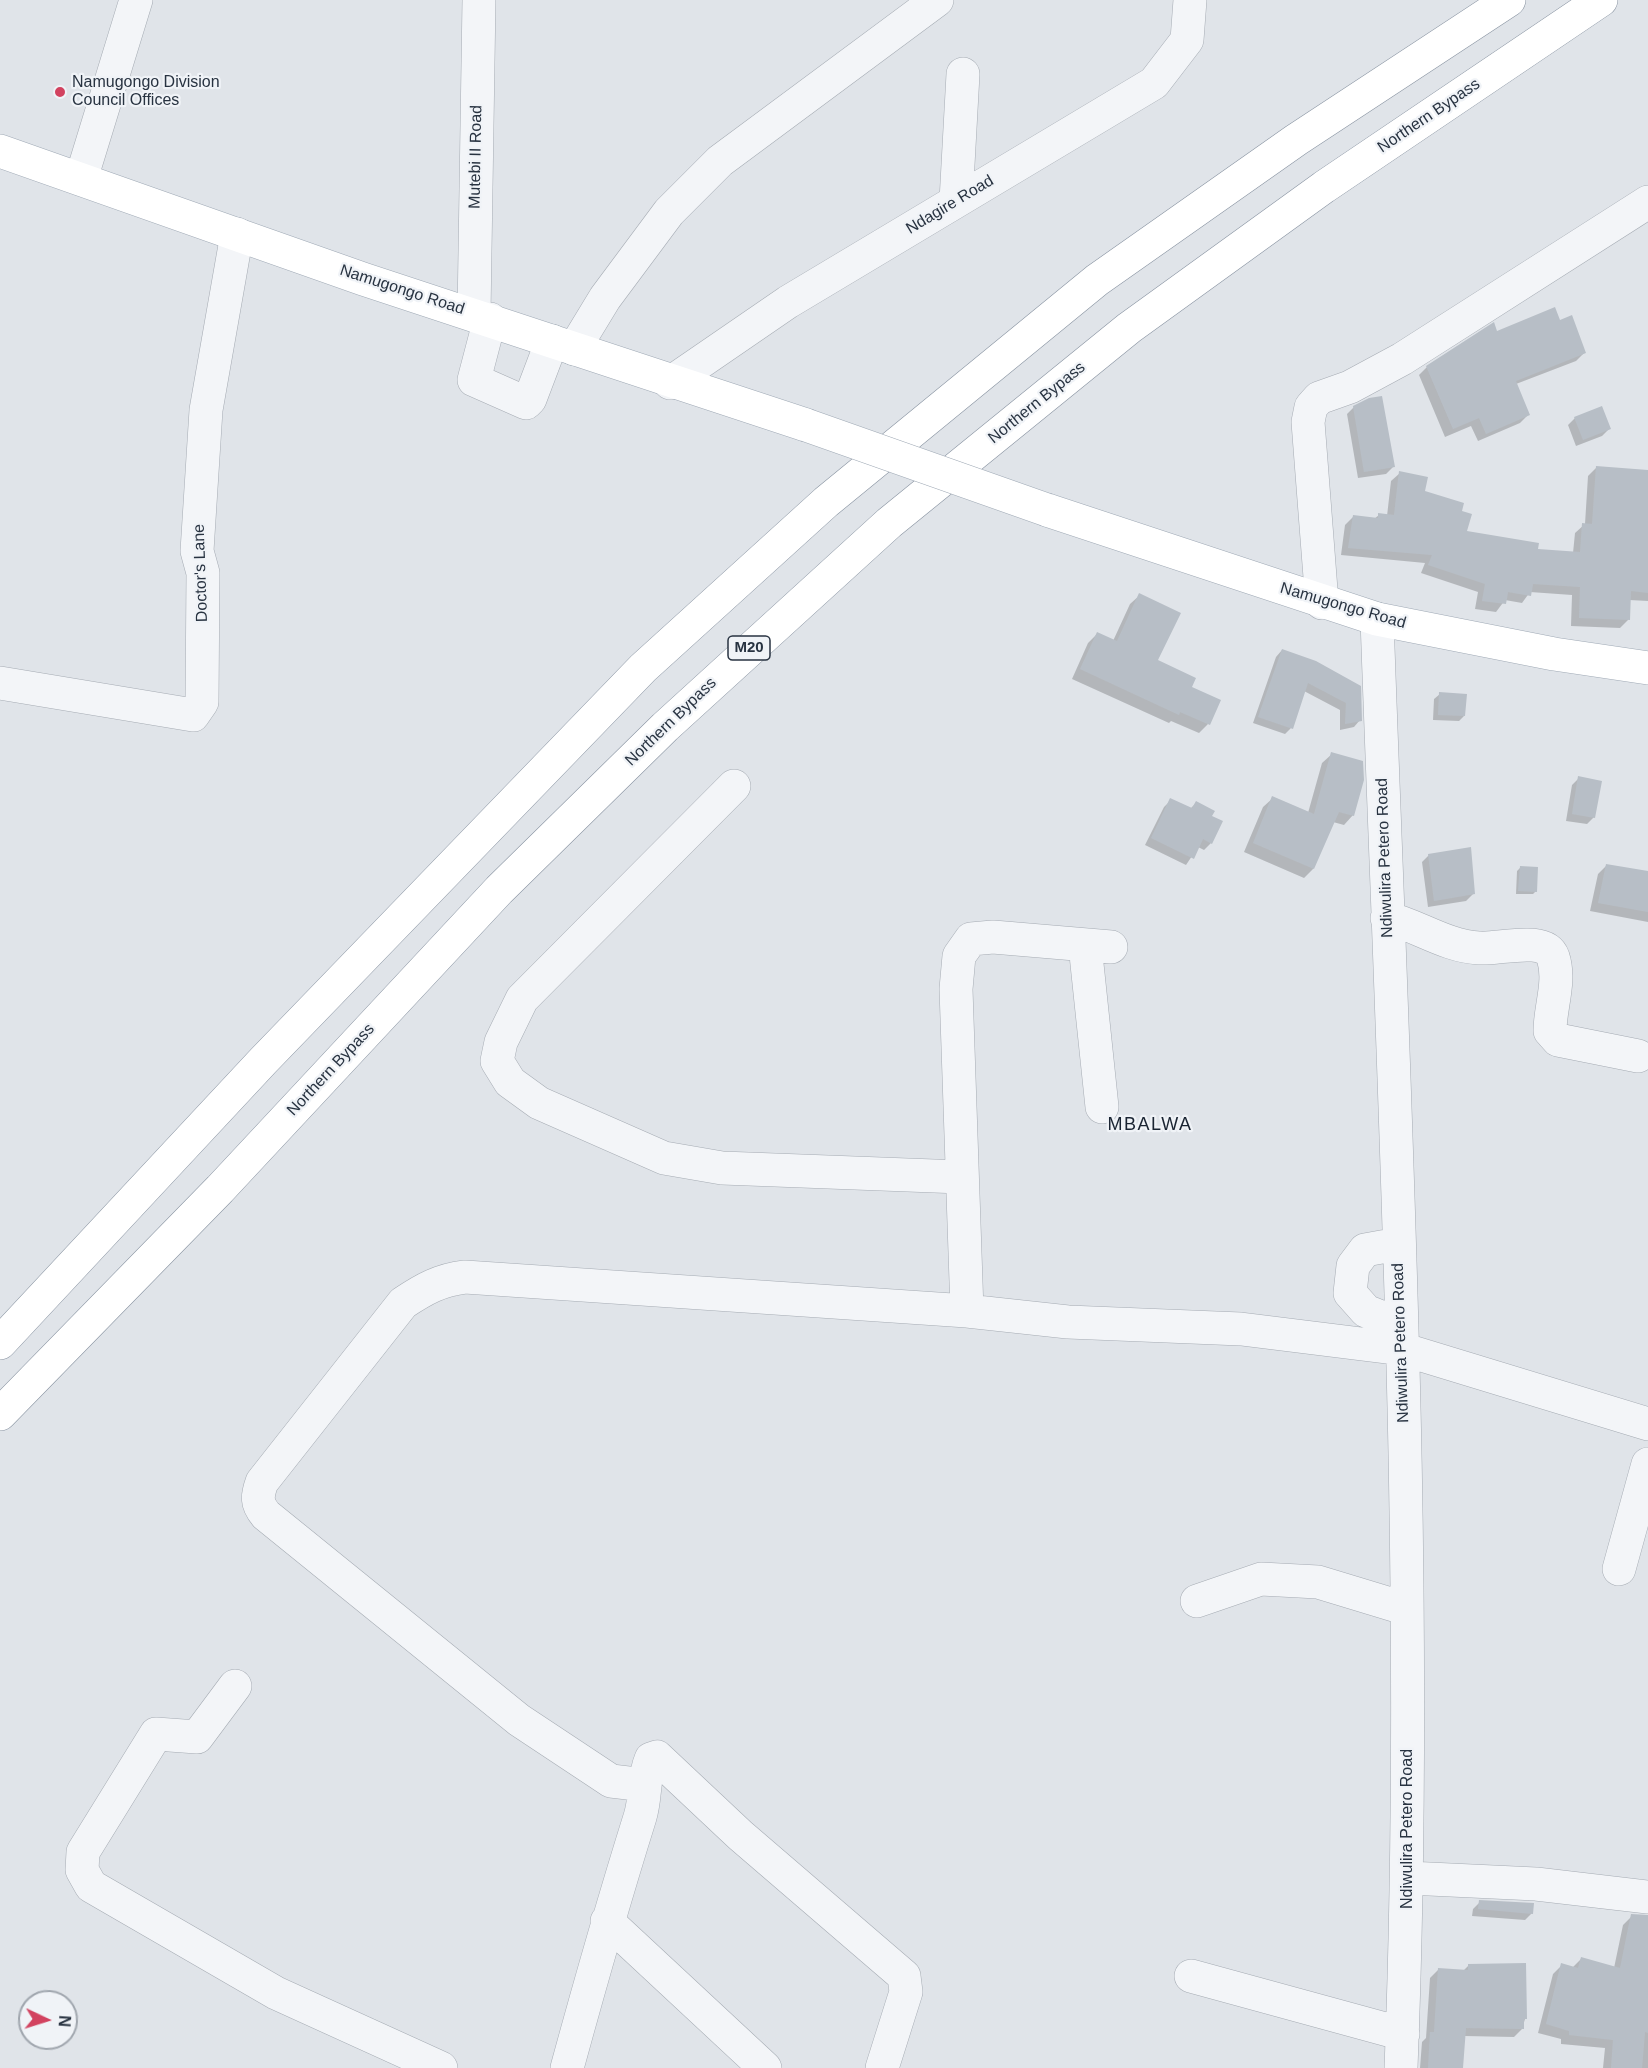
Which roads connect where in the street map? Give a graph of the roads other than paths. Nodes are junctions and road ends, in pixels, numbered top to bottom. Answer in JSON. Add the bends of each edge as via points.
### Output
{"nodes":[{"id":1,"x":136,"y":0,"type":"edge"},
{"id":2,"x":479,"y":0,"type":"edge"},
{"id":3,"x":937,"y":0,"type":"edge"},
{"id":4,"x":1190,"y":0,"type":"edge"},
{"id":5,"x":1509,"y":0,"type":"edge"},
{"id":6,"x":1601,"y":0,"type":"edge"},
{"id":7,"x":963,"y":74,"type":"dead end"},
{"id":8,"x":0,"y":151,"type":"edge"},
{"id":9,"x":81,"y":179,"type":"junction"},
{"id":10,"x":956,"y":201,"type":"junction"},
{"id":11,"x":1648,"y":202,"type":"edge"},
{"id":12,"x":237,"y":234,"type":"junction"},
{"id":13,"x":482,"y":316,"type":"junction"},
{"id":14,"x":563,"y":345,"type":"junction"},
{"id":15,"x":670,"y":382,"type":"junction"},
{"id":16,"x":1322,"y":603,"type":"junction"},
{"id":17,"x":1377,"y":619,"type":"junction"},
{"id":18,"x":1648,"y":668,"type":"edge"},
{"id":19,"x":0,"y":683,"type":"edge"},
{"id":20,"x":734,"y":786,"type":"dead end"},
{"id":21,"x":1387,"y":918,"type":"junction"},
{"id":22,"x":1638,"y":1056,"type":"dead end"},
{"id":23,"x":1102,"y":1107,"type":"dead end"},
{"id":24,"x":961,"y":1177,"type":"junction"},
{"id":25,"x":1398,"y":1244,"type":"junction"},
{"id":26,"x":967,"y":1311,"type":"junction"},
{"id":27,"x":1402,"y":1337,"type":"junction"},
{"id":28,"x":0,"y":1343,"type":"edge"},
{"id":29,"x":0,"y":1414,"type":"edge"},
{"id":30,"x":1648,"y":1424,"type":"edge"},
{"id":31,"x":1648,"y":1464,"type":"edge"},
{"id":32,"x":1619,"y":1569,"type":"dead end"},
{"id":33,"x":1197,"y":1601,"type":"dead end"},
{"id":34,"x":1407,"y":1609,"type":"junction"},
{"id":35,"x":235,"y":1686,"type":"dead end"},
{"id":36,"x":645,"y":1785,"type":"junction"},
{"id":37,"x":1408,"y":1878,"type":"junction"},
{"id":38,"x":1648,"y":1897,"type":"edge"},
{"id":39,"x":607,"y":1922,"type":"junction"},
{"id":40,"x":1191,"y":1976,"type":"dead end"},
{"id":41,"x":1403,"y":2034,"type":"junction"},
{"id":42,"x":441,"y":2068,"type":"edge"},
{"id":43,"x":567,"y":2068,"type":"edge"},
{"id":44,"x":765,"y":2068,"type":"edge"},
{"id":45,"x":882,"y":2068,"type":"edge"},
{"id":46,"x":1401,"y":2068,"type":"edge"}],
"edges":[{"from":1,"to":9,"type":"street"},
{"from":2,"to":13,"type":"street","name":"Mutebi II Road"},
{"from":3,"to":14,"type":"street","via":[[720,161],[669,212],[605,298]]},
{"from":4,"to":10,"type":"street","name":"Ndagire Road","via":[[1187,40],[1154,83]]},
{"from":5,"to":28,"type":"main road","via":[[1296,140],[1097,280],[826,502],[643,668],[264,1061]]},
{"from":6,"to":29,"type":"main road","name":"Northern Bypass","number":"M20","via":[[1324,188],[1129,328],[880,530],[665,727],[499,890],[220,1189]]},
{"from":7,"to":10,"type":"street"},
{"from":8,"to":9,"type":"main road","name":"Namugongo Road"},
{"from":9,"to":12,"type":"main road","name":"Namugongo Road"},
{"from":10,"to":15,"type":"street","name":"Ndagire Road","via":[[788,302]]},
{"from":11,"to":16,"type":"street","via":[[1402,359],[1350,387],[1319,398],[1311,407],[1308,422]]},
{"from":12,"to":13,"type":"main road","name":"Namugongo Road"},
{"from":12,"to":19,"type":"street","name":"Doctor's Lane","via":[[206,410],[197,550],[203,573],[202,702],[193,716]]},
{"from":13,"to":14,"type":"main road","name":"Namugongo Road"},
{"from":13,"to":14,"type":"street","name":"Mutebi II Road","via":[[474,380],[526,403]]},
{"from":14,"to":15,"type":"main road","name":"Namugongo Road"},
{"from":15,"to":16,"type":"main road","name":"Namugongo Road","bridge":true},
{"from":16,"to":17,"type":"main road","name":"Namugongo Road"},
{"from":17,"to":18,"type":"main road","name":"Namugongo Road"},
{"from":17,"to":21,"type":"street","name":"Ndiwulira Petero Road"},
{"from":20,"to":24,"type":"street","via":[[522,999],[501,1042],[497,1061],[510,1083],[539,1103],[664,1158],[722,1168]]},
{"from":21,"to":22,"type":"street","via":[[1413,925],[1436,939],[1479,948],[1544,946],[1552,956],[1556,986],[1550,1031],[1558,1040]]},
{"from":21,"to":25,"type":"street","name":"Ndiwulira Petero Road"},
{"from":23,"to":24,"type":"street","via":[[1098,946],[993,937],[971,939],[959,956],[956,989]]},
{"from":24,"to":26,"type":"street"},
{"from":25,"to":27,"type":"street","name":"Ndiwulira Petero Road"},
{"from":25,"to":27,"type":"street","via":[[1365,1250],[1353,1266],[1350,1293],[1366,1311]]},
{"from":26,"to":27,"type":"street","via":[[1068,1322]]},
{"from":26,"to":36,"type":"street","via":[[465,1277],[446,1279],[403,1303],[262,1482],[257,1496],[266,1515],[510,1713],[611,1781]]},
{"from":27,"to":30,"type":"street"},
{"from":27,"to":34,"type":"street","name":"Ndiwulira Petero Road"},
{"from":31,"to":32,"type":"street"},
{"from":33,"to":34,"type":"street","via":[[1261,1579],[1318,1582]]},
{"from":34,"to":37,"type":"street","name":"Ndiwulira Petero Road"},
{"from":35,"to":42,"type":"street","via":[[197,1737],[156,1734],[83,1852],[82,1870],[91,1886],[276,1993]]},
{"from":36,"to":39,"type":"street","via":[[642,1810]]},
{"from":36,"to":45,"type":"street","via":[[651,1759],[657,1757],[714,1812],[904,1976],[906,1992]]},
{"from":37,"to":38,"type":"street","via":[[1536,1884]]},
{"from":37,"to":41,"type":"street","name":"Ndiwulira Petero Road"},
{"from":39,"to":43,"type":"street"},
{"from":39,"to":44,"type":"street"},
{"from":40,"to":41,"type":"street"},
{"from":41,"to":46,"type":"street","name":"Ndiwulira Petero Road"}]}
